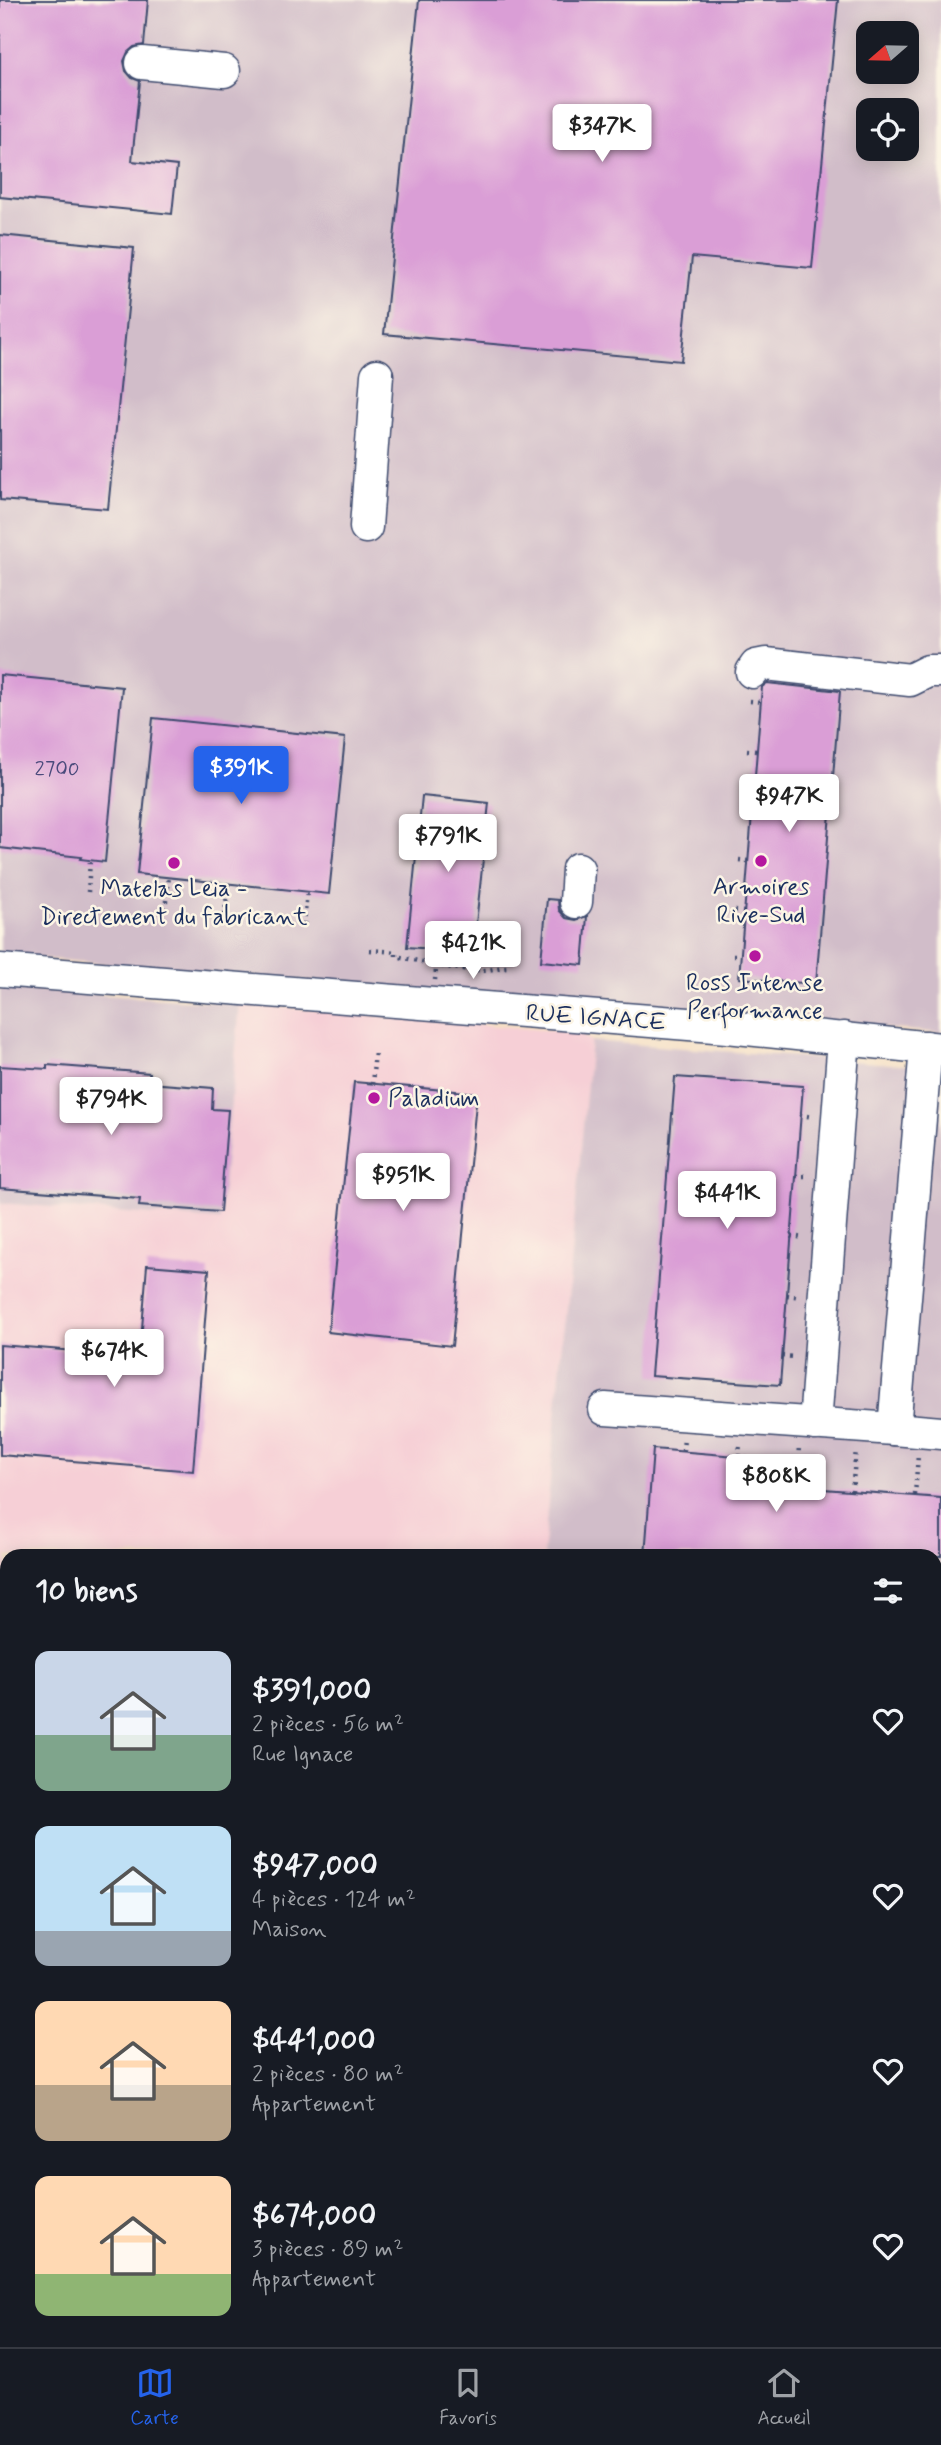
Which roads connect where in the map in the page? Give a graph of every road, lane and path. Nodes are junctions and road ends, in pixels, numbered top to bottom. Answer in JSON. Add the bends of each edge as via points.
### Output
{"nodes":[{"id":1,"x":142,"y":63,"type":"dead end"},
{"id":2,"x":224,"y":71,"type":"dead end"},
{"id":3,"x":377,"y":375,"type":"dead end"},
{"id":4,"x":366,"y":527,"type":"dead end"},
{"id":5,"x":941,"y":671,"type":"edge"},
{"id":6,"x":751,"y":687,"type":"joint"},
{"id":7,"x":761,"y":702,"type":"dead end"},
{"id":8,"x":747,"y":750,"type":"dead end"},
{"id":9,"x":757,"y":751,"type":"dead end"},
{"id":10,"x":743,"y":797,"type":"dead end"},
{"id":11,"x":754,"y":799,"type":"dead end"},
{"id":12,"x":90,"y":860,"type":"dead end"},
{"id":13,"x":739,"y":860,"type":"dead end"},
{"id":14,"x":748,"y":861,"type":"dead end"},
{"id":15,"x":578,"y":869,"type":"dead end"},
{"id":16,"x":169,"y":877,"type":"dead end"},
{"id":17,"x":228,"y":883,"type":"dead end"},
{"id":18,"x":307,"y":891,"type":"dead end"},
{"id":19,"x":88,"y":892,"type":"dead end"},
{"id":20,"x":576,"y":902,"type":"dead end"},
{"id":21,"x":165,"y":909,"type":"dead end"},
{"id":22,"x":736,"y":911,"type":"dead end"},
{"id":23,"x":745,"y":912,"type":"dead end"},
{"id":24,"x":225,"y":915,"type":"dead end"},
{"id":25,"x":304,"y":924,"type":"dead end"},
{"id":26,"x":438,"y":949,"type":"dead end"},
{"id":27,"x":370,"y":950,"type":"dead end"},
{"id":28,"x":733,"y":955,"type":"dead end"},
{"id":29,"x":741,"y":955,"type":"dead end"},
{"id":30,"x":508,"y":967,"type":"dead end"},
{"id":31,"x":437,"y":968,"type":"junction"},
{"id":32,"x":0,"y":970,"type":"edge"},
{"id":33,"x":844,"y":1038,"type":"junction"},
{"id":34,"x":934,"y":1048,"type":"edge"},
{"id":35,"x":375,"y":1052,"type":"dead end"},
{"id":36,"x":372,"y":1084,"type":"dead end"},
{"id":37,"x":800,"y":1115,"type":"dead end"},
{"id":38,"x":810,"y":1117,"type":"dead end"},
{"id":39,"x":796,"y":1176,"type":"dead end"},
{"id":40,"x":806,"y":1176,"type":"dead end"},
{"id":41,"x":791,"y":1236,"type":"dead end"},
{"id":42,"x":800,"y":1237,"type":"dead end"},
{"id":43,"x":787,"y":1296,"type":"dead end"},
{"id":44,"x":795,"y":1296,"type":"dead end"},
{"id":45,"x":782,"y":1356,"type":"dead end"},
{"id":46,"x":790,"y":1356,"type":"dead end"},
{"id":47,"x":605,"y":1409,"type":"dead end"},
{"id":48,"x":807,"y":1423,"type":"junction"},
{"id":49,"x":858,"y":1427,"type":"junction"},
{"id":50,"x":918,"y":1431,"type":"edge"},
{"id":51,"x":797,"y":1486,"type":"dead end"},
{"id":52,"x":852,"y":1491,"type":"dead end"},
{"id":53,"x":915,"y":1496,"type":"dead end"}],
"edges":[{"from":1,"to":2,"type":"street"},
{"from":3,"to":4,"type":"street"},
{"from":5,"to":6,"type":"street","via":[[928,671],[910,680],[766,664],[756,666]]},
{"from":6,"to":7,"type":"path"},
{"from":8,"to":9,"type":"path"},
{"from":10,"to":11,"type":"path"},
{"from":12,"to":19,"type":"path"},
{"from":13,"to":14,"type":"path"},
{"from":15,"to":20,"type":"street"},
{"from":16,"to":21,"type":"path"},
{"from":17,"to":24,"type":"path"},
{"from":18,"to":25,"type":"path"},
{"from":22,"to":23,"type":"path"},
{"from":26,"to":31,"type":"path"},
{"from":27,"to":31,"type":"path","via":[[396,952],[396,956]]},
{"from":28,"to":29,"type":"path"},
{"from":30,"to":31,"type":"path","via":[[484,971]]},
{"from":32,"to":33,"type":"street","name":"RUE IGNACE"},
{"from":33,"to":34,"type":"street","name":"RUE IGNACE"},
{"from":33,"to":48,"type":"street"},
{"from":34,"to":50,"type":"street"},
{"from":35,"to":36,"type":"path"},
{"from":37,"to":38,"type":"path"},
{"from":39,"to":40,"type":"path"},
{"from":41,"to":42,"type":"path"},
{"from":43,"to":44,"type":"path"},
{"from":45,"to":46,"type":"path"},
{"from":47,"to":48,"type":"street"},
{"from":48,"to":49,"type":"street"},
{"from":48,"to":51,"type":"path"},
{"from":49,"to":50,"type":"street"},
{"from":49,"to":52,"type":"path"},
{"from":50,"to":53,"type":"path"}]}
